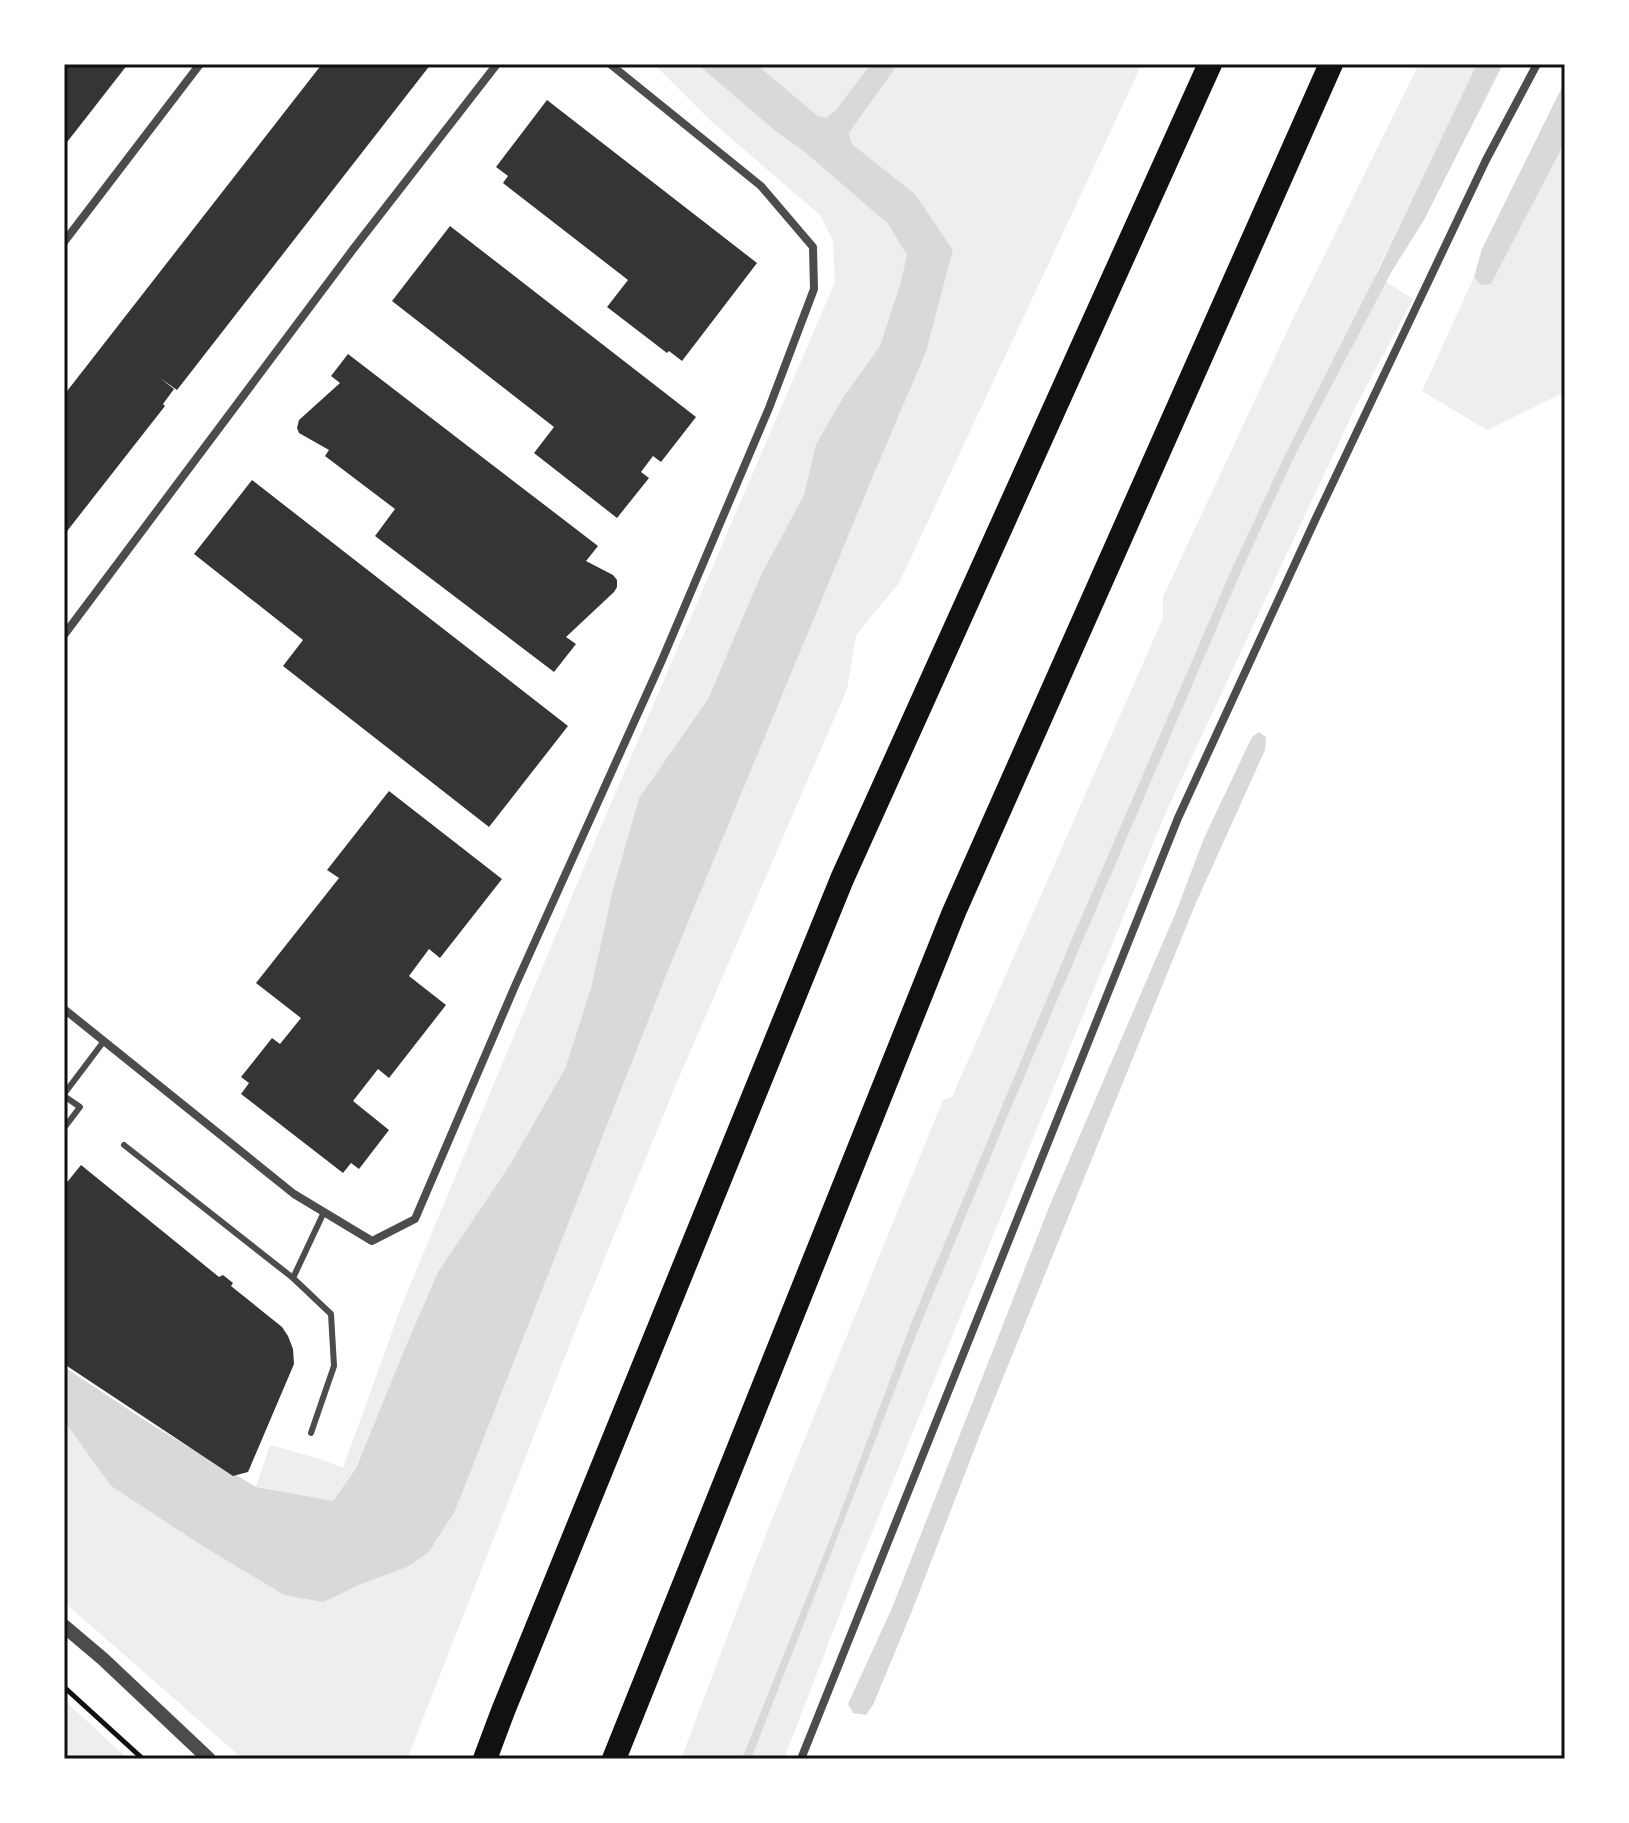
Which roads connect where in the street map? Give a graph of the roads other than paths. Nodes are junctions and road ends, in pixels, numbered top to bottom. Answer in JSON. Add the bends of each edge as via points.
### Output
{"nodes":[{"id":1,"x":200,"y":64,"type":"edge"},
{"id":2,"x":497,"y":64,"type":"edge"},
{"id":3,"x":610,"y":64,"type":"edge"},
{"id":4,"x":1210,"y":64,"type":"edge"},
{"id":5,"x":1331,"y":64,"type":"edge"},
{"id":6,"x":1537,"y":64,"type":"edge"},
{"id":7,"x":64,"y":242,"type":"edge"},
{"id":8,"x":64,"y":635,"type":"edge"},
{"id":9,"x":64,"y":1009,"type":"edge"},
{"id":10,"x":104,"y":1041,"type":"junction"},
{"id":11,"x":64,"y":1095,"type":"edge"},
{"id":12,"x":64,"y":1128,"type":"edge"},
{"id":13,"x":124,"y":1145,"type":"dead end"},
{"id":14,"x":324,"y":1212,"type":"junction"},
{"id":15,"x":293,"y":1278,"type":"junction"},
{"id":16,"x":311,"y":1433,"type":"dead end"},
{"id":17,"x":64,"y":1626,"type":"edge"},
{"id":18,"x":209,"y":1759,"type":"edge"},
{"id":19,"x":485,"y":1759,"type":"edge"},
{"id":20,"x":614,"y":1759,"type":"edge"},
{"id":21,"x":801,"y":1759,"type":"edge"}],
"edges":[{"from":1,"to":7,"type":"street"},
{"from":2,"to":8,"type":"street"},
{"from":3,"to":14,"type":"street","via":[[761,186],[813,247],[814,289],[668,646],[415,1219],[372,1241]]},
{"from":4,"to":19,"type":"highway","via":[[842,879]]},
{"from":5,"to":20,"type":"highway","via":[[954,912]]},
{"from":6,"to":21,"type":"street","via":[[1479,174],[1178,818]]},
{"from":9,"to":10,"type":"street"},
{"from":10,"to":11,"type":"lane"},
{"from":10,"to":14,"type":"street","via":[[294,1194]]},
{"from":11,"to":12,"type":"lane","via":[[80,1107]]},
{"from":13,"to":15,"type":"lane"},
{"from":14,"to":15,"type":"lane"},
{"from":15,"to":16,"type":"lane","via":[[331,1314],[334,1366]]},
{"from":17,"to":18,"type":"street"}]}
